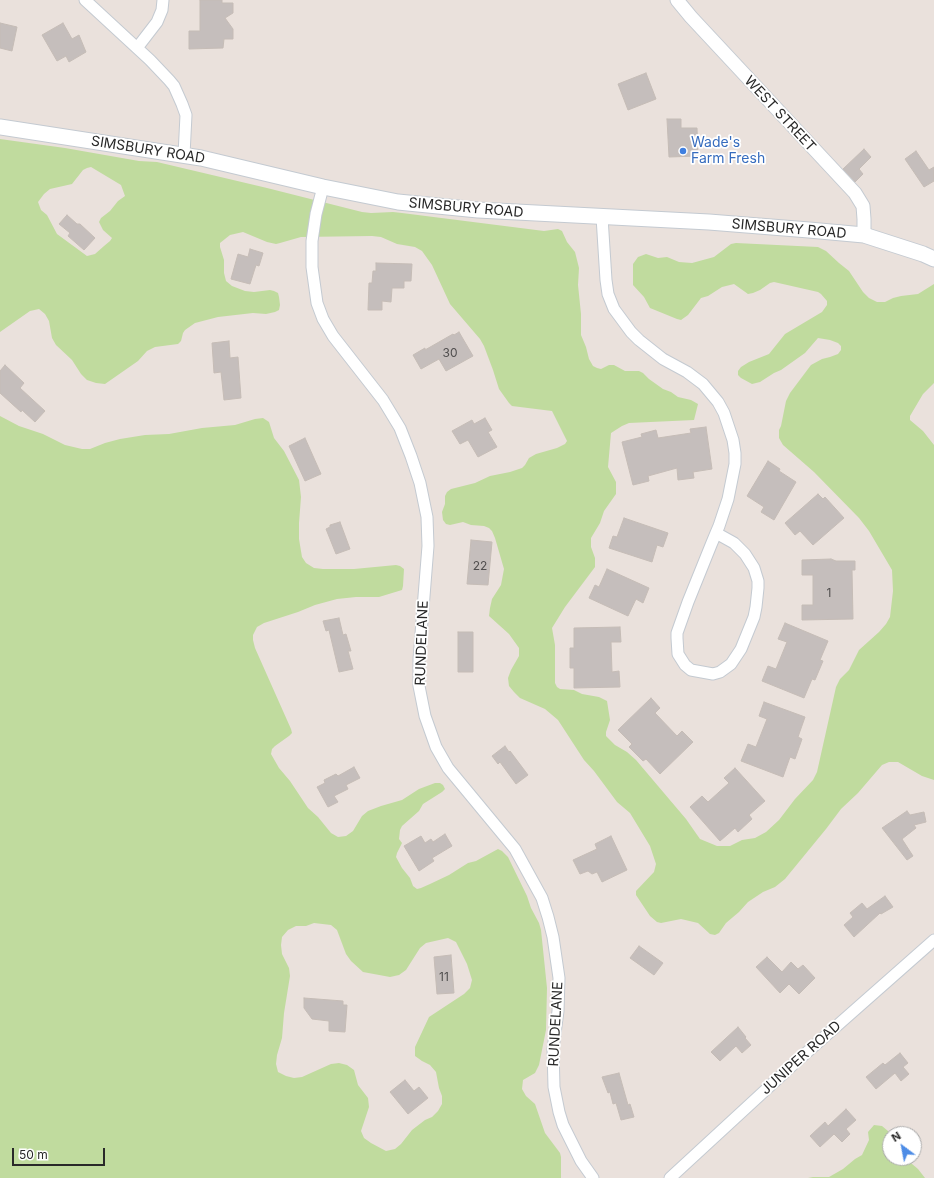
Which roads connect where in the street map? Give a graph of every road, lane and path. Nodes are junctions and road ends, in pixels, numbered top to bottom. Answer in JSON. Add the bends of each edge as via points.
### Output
{"nodes":[{"id":1,"x":85,"y":0,"type":"edge"},
{"id":2,"x":163,"y":0,"type":"edge"},
{"id":3,"x":677,"y":0,"type":"edge"},
{"id":4,"x":137,"y":48,"type":"junction"},
{"id":5,"x":0,"y":126,"type":"edge"},
{"id":6,"x":184,"y":155,"type":"junction"},
{"id":7,"x":323,"y":187,"type":"junction"},
{"id":8,"x":602,"y":217,"type":"junction"},
{"id":9,"x":864,"y":235,"type":"junction"},
{"id":10,"x":934,"y":259,"type":"edge"},
{"id":11,"x":716,"y":533,"type":"junction"},
{"id":12,"x":934,"y":940,"type":"edge"},
{"id":13,"x":593,"y":1178,"type":"edge"},
{"id":14,"x":670,"y":1178,"type":"edge"}],
"edges":[{"from":1,"to":4,"type":"street"},
{"from":2,"to":4,"type":"street","via":[[157,22]]},
{"from":3,"to":9,"type":"street","name":"WEST STREET","via":[[855,194],[863,206]]},
{"from":4,"to":6,"type":"street","via":[[174,86],[182,104],[186,122]]},
{"from":5,"to":6,"type":"main road","name":"SIMSBURY ROAD"},
{"from":6,"to":7,"type":"main road","name":"SIMSBURY ROAD"},
{"from":7,"to":8,"type":"main road","name":"SIMSBURY ROAD","via":[[413,204]]},
{"from":7,"to":13,"type":"street","name":"RUNDELANE","via":[[312,241],[312,267],[317,303],[323,320],[333,336],[383,400],[400,428],[420,483],[427,517],[428,546],[419,659],[419,686],[425,716],[436,747],[448,768],[515,849],[542,898],[557,960],[558,1011],[553,1049],[554,1087],[563,1125],[581,1161]]},
{"from":8,"to":9,"type":"main road","name":"SIMSBURY ROAD","via":[[709,222]]},
{"from":8,"to":11,"type":"street","via":[[606,280],[614,309],[639,340],[663,359],[703,384],[718,402],[728,421],[735,446],[735,464],[728,499]]},
{"from":9,"to":10,"type":"main road","name":"SIMSBURY ROAD"},
{"from":11,"to":11,"type":"street","via":[[676,638],[678,654],[685,665],[691,670],[713,674],[726,669],[736,657],[746,639],[758,596],[758,581],[750,560],[734,543]]},
{"from":12,"to":14,"type":"street","name":"JUNIPER ROAD"}]}
